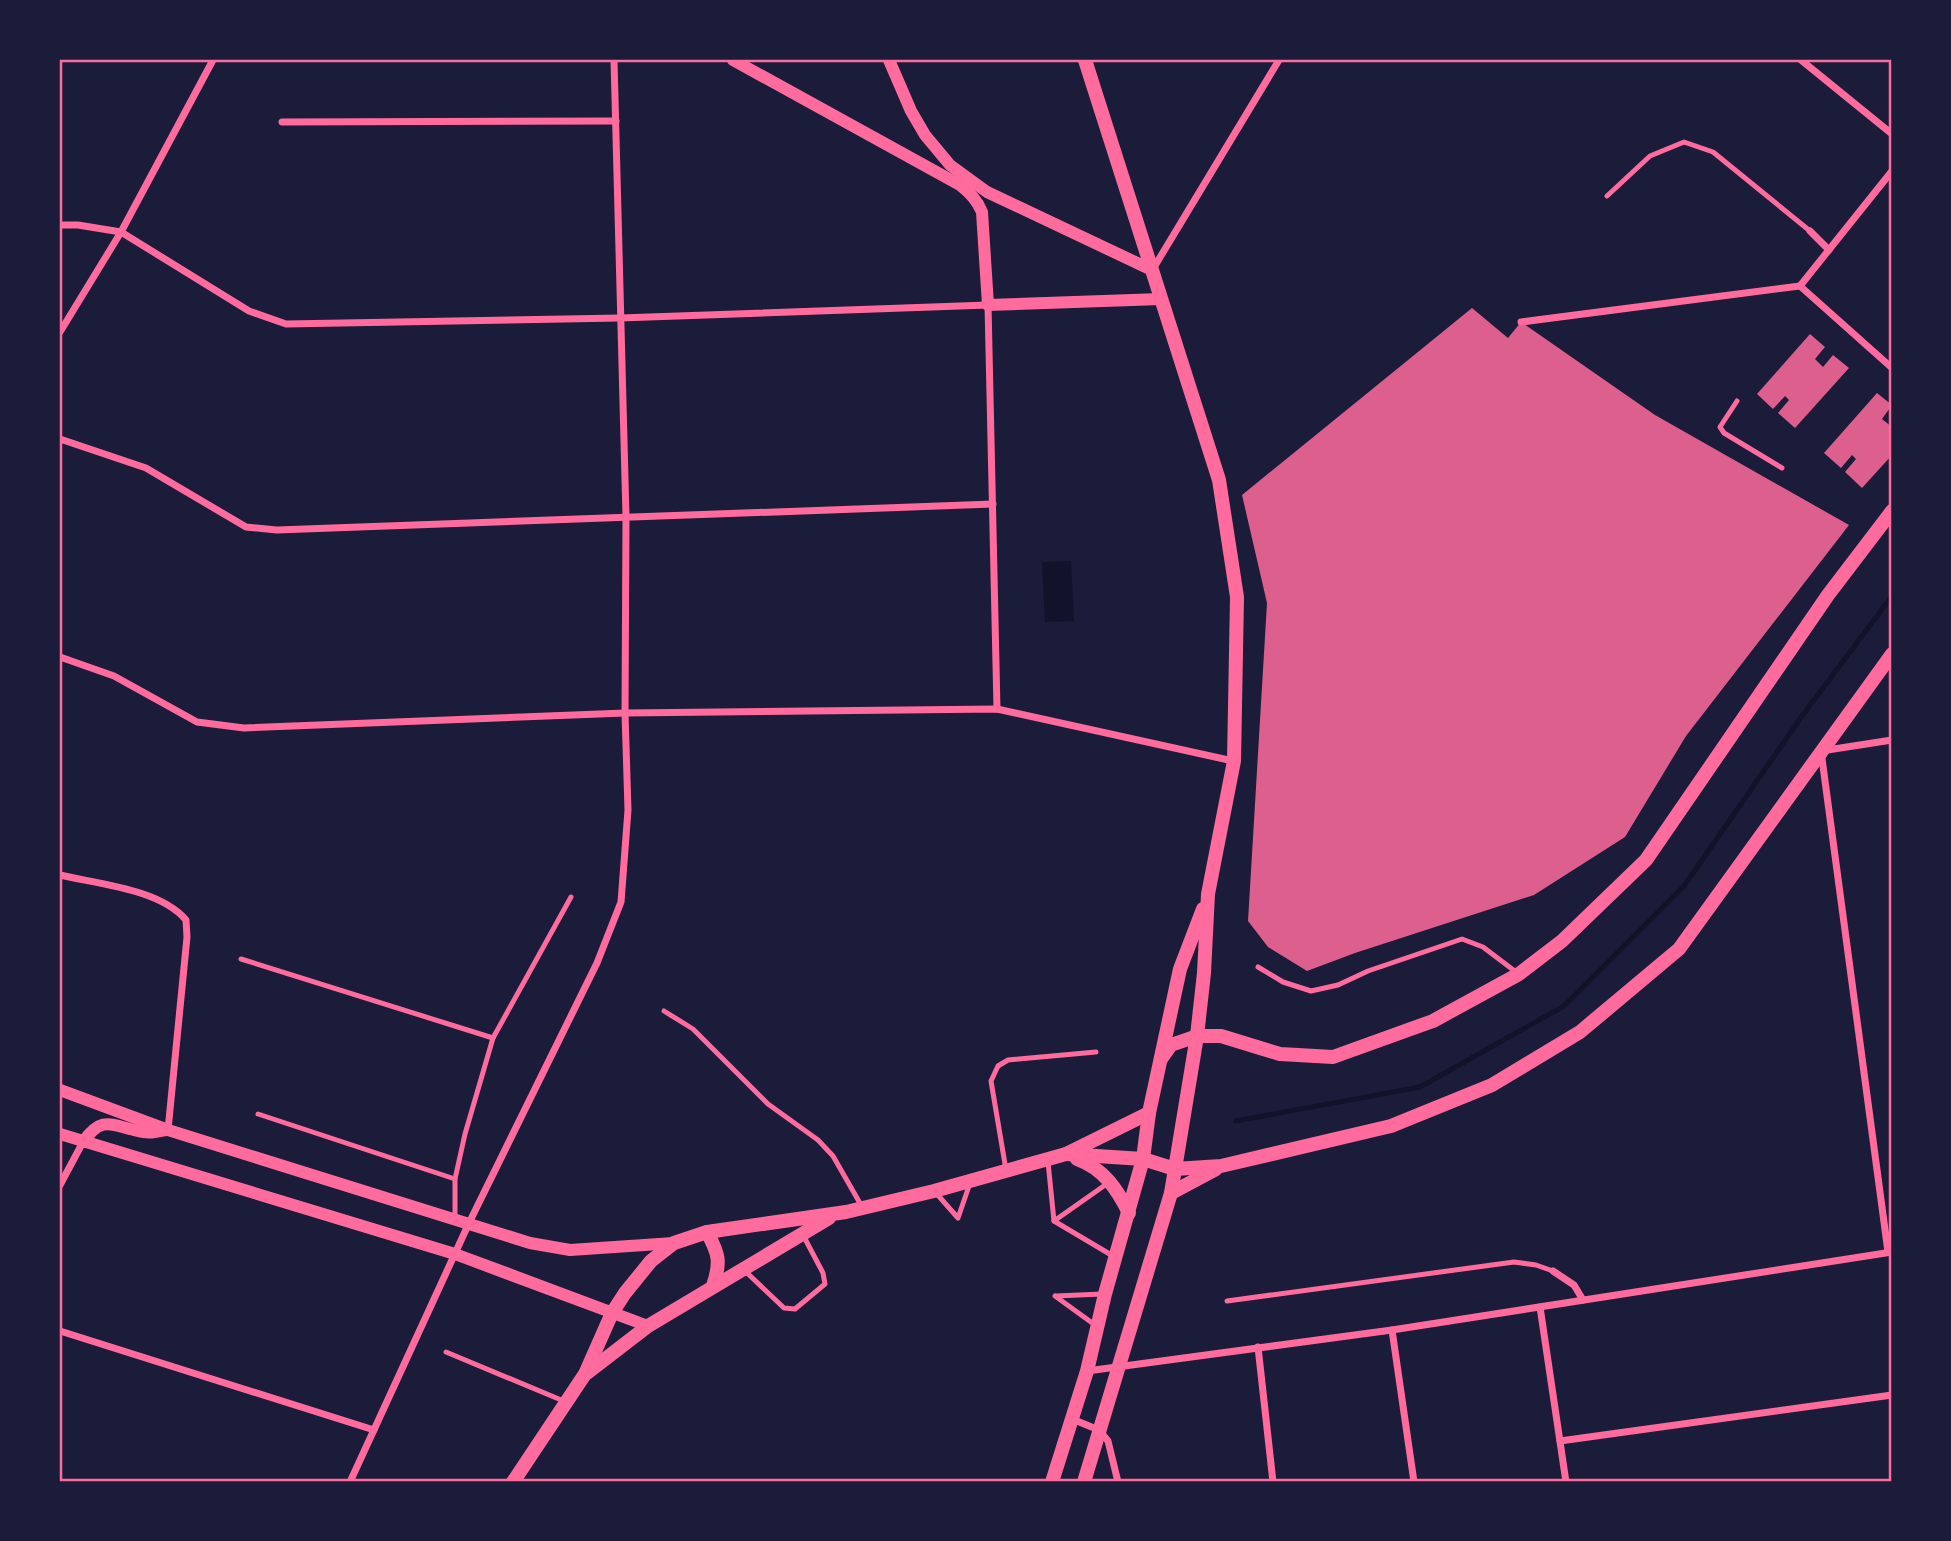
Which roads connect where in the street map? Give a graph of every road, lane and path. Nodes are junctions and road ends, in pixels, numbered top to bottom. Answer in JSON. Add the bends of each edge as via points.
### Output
{"nodes":[{"id":1,"x":213,"y":60,"type":"edge"},
{"id":2,"x":614,"y":60,"type":"edge"},
{"id":3,"x":733,"y":60,"type":"edge"},
{"id":4,"x":889,"y":60,"type":"edge"},
{"id":5,"x":1085,"y":60,"type":"edge"},
{"id":6,"x":1279,"y":60,"type":"edge"},
{"id":7,"x":1801,"y":60,"type":"edge"},
{"id":8,"x":616,"y":121,"type":"junction"},
{"id":9,"x":282,"y":122,"type":"dead end"},
{"id":10,"x":1892,"y":134,"type":"edge"},
{"id":11,"x":1892,"y":171,"type":"edge"},
{"id":12,"x":1607,"y":196,"type":"dead end"},
{"id":13,"x":60,"y":225,"type":"edge"},
{"id":14,"x":1810,"y":231,"type":"joint"},
{"id":15,"x":121,"y":232,"type":"junction"},
{"id":16,"x":1829,"y":250,"type":"junction"},
{"id":17,"x":1152,"y":270,"type":"junction"},
{"id":18,"x":1800,"y":286,"type":"junction"},
{"id":19,"x":1161,"y":299,"type":"junction"},
{"id":20,"x":988,"y":305,"type":"junction"},
{"id":21,"x":620,"y":318,"type":"junction"},
{"id":22,"x":1521,"y":322,"type":"dead end"},
{"id":23,"x":60,"y":332,"type":"edge"},
{"id":24,"x":1892,"y":368,"type":"edge"},
{"id":25,"x":1737,"y":401,"type":"dead end"},
{"id":26,"x":60,"y":439,"type":"edge"},
{"id":27,"x":1782,"y":468,"type":"dead end"},
{"id":28,"x":993,"y":504,"type":"junction"},
{"id":29,"x":1892,"y":511,"type":"edge"},
{"id":30,"x":626,"y":517,"type":"junction"},
{"id":31,"x":1892,"y":654,"type":"edge"},
{"id":32,"x":60,"y":657,"type":"edge"},
{"id":33,"x":997,"y":709,"type":"junction"},
{"id":34,"x":625,"y":713,"type":"junction"},
{"id":35,"x":1892,"y":740,"type":"edge"},
{"id":36,"x":1821,"y":751,"type":"junction"},
{"id":37,"x":1234,"y":761,"type":"junction"},
{"id":38,"x":60,"y":875,"type":"edge"},
{"id":39,"x":1208,"y":894,"type":"junction"},
{"id":40,"x":571,"y":897,"type":"dead end"},
{"id":41,"x":241,"y":959,"type":"dead end"},
{"id":42,"x":1258,"y":967,"type":"dead end"},
{"id":43,"x":1519,"y":974,"type":"junction"},
{"id":44,"x":664,"y":1011,"type":"dead end"},
{"id":45,"x":1197,"y":1036,"type":"junction"},
{"id":46,"x":493,"y":1038,"type":"junction"},
{"id":47,"x":1096,"y":1052,"type":"dead end"},
{"id":48,"x":1161,"y":1059,"type":"junction"},
{"id":49,"x":60,"y":1090,"type":"edge"},
{"id":50,"x":1149,"y":1113,"type":"junction"},
{"id":51,"x":258,"y":1114,"type":"dead end"},
{"id":52,"x":168,"y":1130,"type":"junction"},
{"id":53,"x":60,"y":1134,"type":"edge"},
{"id":54,"x":83,"y":1142,"type":"junction"},
{"id":55,"x":1066,"y":1154,"type":"junction"},
{"id":56,"x":1047,"y":1159,"type":"junction"},
{"id":57,"x":1143,"y":1159,"type":"junction"},
{"id":58,"x":1222,"y":1166,"type":"junction"},
{"id":59,"x":1175,"y":1168,"type":"junction"},
{"id":60,"x":1006,"y":1170,"type":"junction"},
{"id":61,"x":455,"y":1179,"type":"junction"},
{"id":62,"x":971,"y":1180,"type":"junction"},
{"id":63,"x":1110,"y":1181,"type":"junction"},
{"id":64,"x":60,"y":1185,"type":"edge"},
{"id":65,"x":933,"y":1191,"type":"junction"},
{"id":66,"x":1171,"y":1193,"type":"junction"},
{"id":67,"x":863,"y":1207,"type":"junction"},
{"id":68,"x":840,"y":1212,"type":"junction"},
{"id":69,"x":1129,"y":1213,"type":"junction"},
{"id":70,"x":455,"y":1219,"type":"junction"},
{"id":71,"x":1054,"y":1220,"type":"junction"},
{"id":72,"x":468,"y":1223,"type":"junction"},
{"id":73,"x":707,"y":1232,"type":"junction"},
{"id":74,"x":802,"y":1233,"type":"junction"},
{"id":75,"x":674,"y":1243,"type":"junction"},
{"id":76,"x":1890,"y":1252,"type":"edge"},
{"id":77,"x":455,"y":1254,"type":"junction"},
{"id":78,"x":1117,"y":1259,"type":"junction"},
{"id":79,"x":743,"y":1268,"type":"junction"},
{"id":80,"x":1553,"y":1270,"type":"joint"},
{"id":81,"x":713,"y":1286,"type":"junction"},
{"id":82,"x":1105,"y":1294,"type":"junction"},
{"id":83,"x":1583,"y":1300,"type":"junction"},
{"id":84,"x":1227,"y":1301,"type":"dead end"},
{"id":85,"x":1540,"y":1307,"type":"junction"},
{"id":86,"x":612,"y":1313,"type":"junction"},
{"id":87,"x":648,"y":1326,"type":"junction"},
{"id":88,"x":1097,"y":1327,"type":"junction"},
{"id":89,"x":1392,"y":1330,"type":"junction"},
{"id":90,"x":60,"y":1331,"type":"edge"},
{"id":91,"x":1258,"y":1347,"type":"junction"},
{"id":92,"x":446,"y":1352,"type":"dead end"},
{"id":93,"x":1116,"y":1368,"type":"junction"},
{"id":94,"x":1087,"y":1371,"type":"junction"},
{"id":95,"x":584,"y":1374,"type":"junction"},
{"id":96,"x":1892,"y":1395,"type":"edge"},
{"id":97,"x":566,"y":1402,"type":"junction"},
{"id":98,"x":1072,"y":1419,"type":"junction"},
{"id":99,"x":374,"y":1430,"type":"junction"},
{"id":100,"x":1098,"y":1430,"type":"junction"},
{"id":101,"x":1560,"y":1441,"type":"junction"},
{"id":102,"x":350,"y":1482,"type":"edge"},
{"id":103,"x":513,"y":1482,"type":"edge"},
{"id":104,"x":1052,"y":1482,"type":"edge"},
{"id":105,"x":1084,"y":1482,"type":"edge"},
{"id":106,"x":1118,"y":1482,"type":"edge"},
{"id":107,"x":1273,"y":1482,"type":"edge"},
{"id":108,"x":1414,"y":1482,"type":"edge"},
{"id":109,"x":1566,"y":1482,"type":"edge"}],
"edges":[{"from":1,"to":15,"type":"street"},
{"from":2,"to":8,"type":"street"},
{"from":3,"to":20,"type":"street","via":[[971,194],[982,212]]},
{"from":4,"to":17,"type":"street","via":[[911,111],[939,153],[974,184]]},
{"from":5,"to":17,"type":"main road"},
{"from":6,"to":17,"type":"street"},
{"from":7,"to":10,"type":"street"},
{"from":8,"to":9,"type":"street"},
{"from":8,"to":21,"type":"street"},
{"from":11,"to":16,"type":"street"},
{"from":12,"to":14,"type":"lane","via":[[1650,156],[1684,142],[1713,152]]},
{"from":13,"to":15,"type":"street"},
{"from":14,"to":16,"type":"street"},
{"from":15,"to":21,"type":"street","via":[[248,311],[286,324]]},
{"from":15,"to":23,"type":"street"},
{"from":16,"to":18,"type":"street"},
{"from":17,"to":19,"type":"main road"},
{"from":18,"to":22,"type":"street"},
{"from":18,"to":24,"type":"street"},
{"from":19,"to":20,"type":"street"},
{"from":19,"to":37,"type":"main road","via":[[1219,480],[1237,597]]},
{"from":20,"to":21,"type":"street"},
{"from":20,"to":28,"type":"street"},
{"from":21,"to":30,"type":"street"},
{"from":25,"to":27,"type":"lane","via":[[1720,427],[1724,433]]},
{"from":26,"to":30,"type":"street","via":[[146,468],[246,527],[277,530]]},
{"from":28,"to":30,"type":"street"},
{"from":28,"to":33,"type":"street"},
{"from":29,"to":43,"type":"main road","via":[[1828,595],[1646,860],[1562,941]]},
{"from":30,"to":34,"type":"street"},
{"from":31,"to":36,"type":"main road"},
{"from":32,"to":34,"type":"street","via":[[114,676],[197,722],[244,728]]},
{"from":33,"to":34,"type":"street"},
{"from":33,"to":37,"type":"street"},
{"from":34,"to":72,"type":"street","via":[[628,810],[621,902],[597,963]]},
{"from":35,"to":36,"type":"street"},
{"from":36,"to":58,"type":"main road","via":[[1679,949],[1580,1032],[1492,1085],[1391,1126]]},
{"from":36,"to":76,"type":"street"},
{"from":37,"to":39,"type":"main road"},
{"from":38,"to":52,"type":"street","via":[[168,904],[186,920]]},
{"from":39,"to":45,"type":"main road"},
{"from":39,"to":48,"type":"main road","via":[[1180,969]]},
{"from":40,"to":46,"type":"lane"},
{"from":41,"to":46,"type":"lane"},
{"from":42,"to":43,"type":"lane","via":[[1311,991],[1462,939],[1483,947]]},
{"from":43,"to":45,"type":"main road","via":[[1433,1021],[1334,1058],[1280,1054],[1221,1036]]},
{"from":44,"to":67,"type":"lane","via":[[692,1029],[768,1104],[818,1140],[833,1156]]},
{"from":45,"to":48,"type":"main road","via":[[1171,1045]]},
{"from":45,"to":59,"type":"main road"},
{"from":46,"to":61,"type":"lane"},
{"from":47,"to":60,"type":"lane","via":[[1008,1060],[998,1066],[991,1081]]},
{"from":48,"to":50,"type":"main road"},
{"from":49,"to":52,"type":"street"},
{"from":50,"to":55,"type":"main road"},
{"from":50,"to":57,"type":"main road"},
{"from":51,"to":61,"type":"lane"},
{"from":52,"to":54,"type":"street","via":[[140,1132],[105,1123],[96,1126]]},
{"from":52,"to":70,"type":"street"},
{"from":53,"to":54,"type":"street"},
{"from":54,"to":64,"type":"street"},
{"from":54,"to":77,"type":"street"},
{"from":55,"to":56,"type":"main road"},
{"from":55,"to":57,"type":"main road"},
{"from":55,"to":63,"type":"main road"},
{"from":56,"to":60,"type":"main road"},
{"from":56,"to":71,"type":"lane"},
{"from":57,"to":59,"type":"main road"},
{"from":57,"to":69,"type":"main road"},
{"from":58,"to":59,"type":"main road"},
{"from":58,"to":66,"type":"main road"},
{"from":59,"to":66,"type":"main road"},
{"from":60,"to":62,"type":"main road"},
{"from":61,"to":70,"type":"lane"},
{"from":62,"to":65,"type":"main road"},
{"from":62,"to":65,"type":"lane","via":[[958,1218]]},
{"from":63,"to":69,"type":"main road"},
{"from":63,"to":71,"type":"lane"},
{"from":65,"to":67,"type":"main road"},
{"from":66,"to":93,"type":"main road"},
{"from":67,"to":68,"type":"main road"},
{"from":68,"to":73,"type":"main road"},
{"from":68,"to":74,"type":"main road"},
{"from":69,"to":78,"type":"main road"},
{"from":70,"to":72,"type":"street"},
{"from":71,"to":78,"type":"lane"},
{"from":72,"to":75,"type":"street","via":[[570,1250]]},
{"from":72,"to":77,"type":"street"},
{"from":73,"to":75,"type":"main road"},
{"from":73,"to":81,"type":"main road","via":[[718,1257]]},
{"from":74,"to":79,"type":"main road"},
{"from":74,"to":79,"type":"lane","via":[[825,1284],[795,1309],[784,1308]]},
{"from":75,"to":86,"type":"main road","via":[[651,1261]]},
{"from":76,"to":83,"type":"street"},
{"from":77,"to":86,"type":"street"},
{"from":77,"to":99,"type":"street"},
{"from":78,"to":82,"type":"main road"},
{"from":79,"to":81,"type":"main road"},
{"from":80,"to":83,"type":"street","via":[[1574,1285]]},
{"from":80,"to":84,"type":"lane","via":[[1514,1262]]},
{"from":81,"to":87,"type":"main road"},
{"from":82,"to":88,"type":"main road"},
{"from":82,"to":88,"type":"lane","via":[[1055,1296]]},
{"from":83,"to":85,"type":"street"},
{"from":85,"to":89,"type":"street"},
{"from":85,"to":101,"type":"street"},
{"from":86,"to":87,"type":"street"},
{"from":86,"to":95,"type":"main road"},
{"from":87,"to":95,"type":"main road"},
{"from":88,"to":94,"type":"main road"},
{"from":89,"to":91,"type":"street"},
{"from":89,"to":108,"type":"street"},
{"from":90,"to":99,"type":"street"},
{"from":91,"to":93,"type":"street"},
{"from":91,"to":107,"type":"street"},
{"from":92,"to":97,"type":"lane"},
{"from":93,"to":94,"type":"street"},
{"from":93,"to":100,"type":"main road"},
{"from":94,"to":98,"type":"main road"},
{"from":95,"to":97,"type":"main road"},
{"from":96,"to":101,"type":"street"},
{"from":97,"to":103,"type":"main road"},
{"from":98,"to":100,"type":"street"},
{"from":98,"to":104,"type":"main road"},
{"from":99,"to":102,"type":"street"},
{"from":100,"to":105,"type":"main road"},
{"from":100,"to":106,"type":"street","via":[[1108,1441]]},
{"from":101,"to":109,"type":"street"}]}
